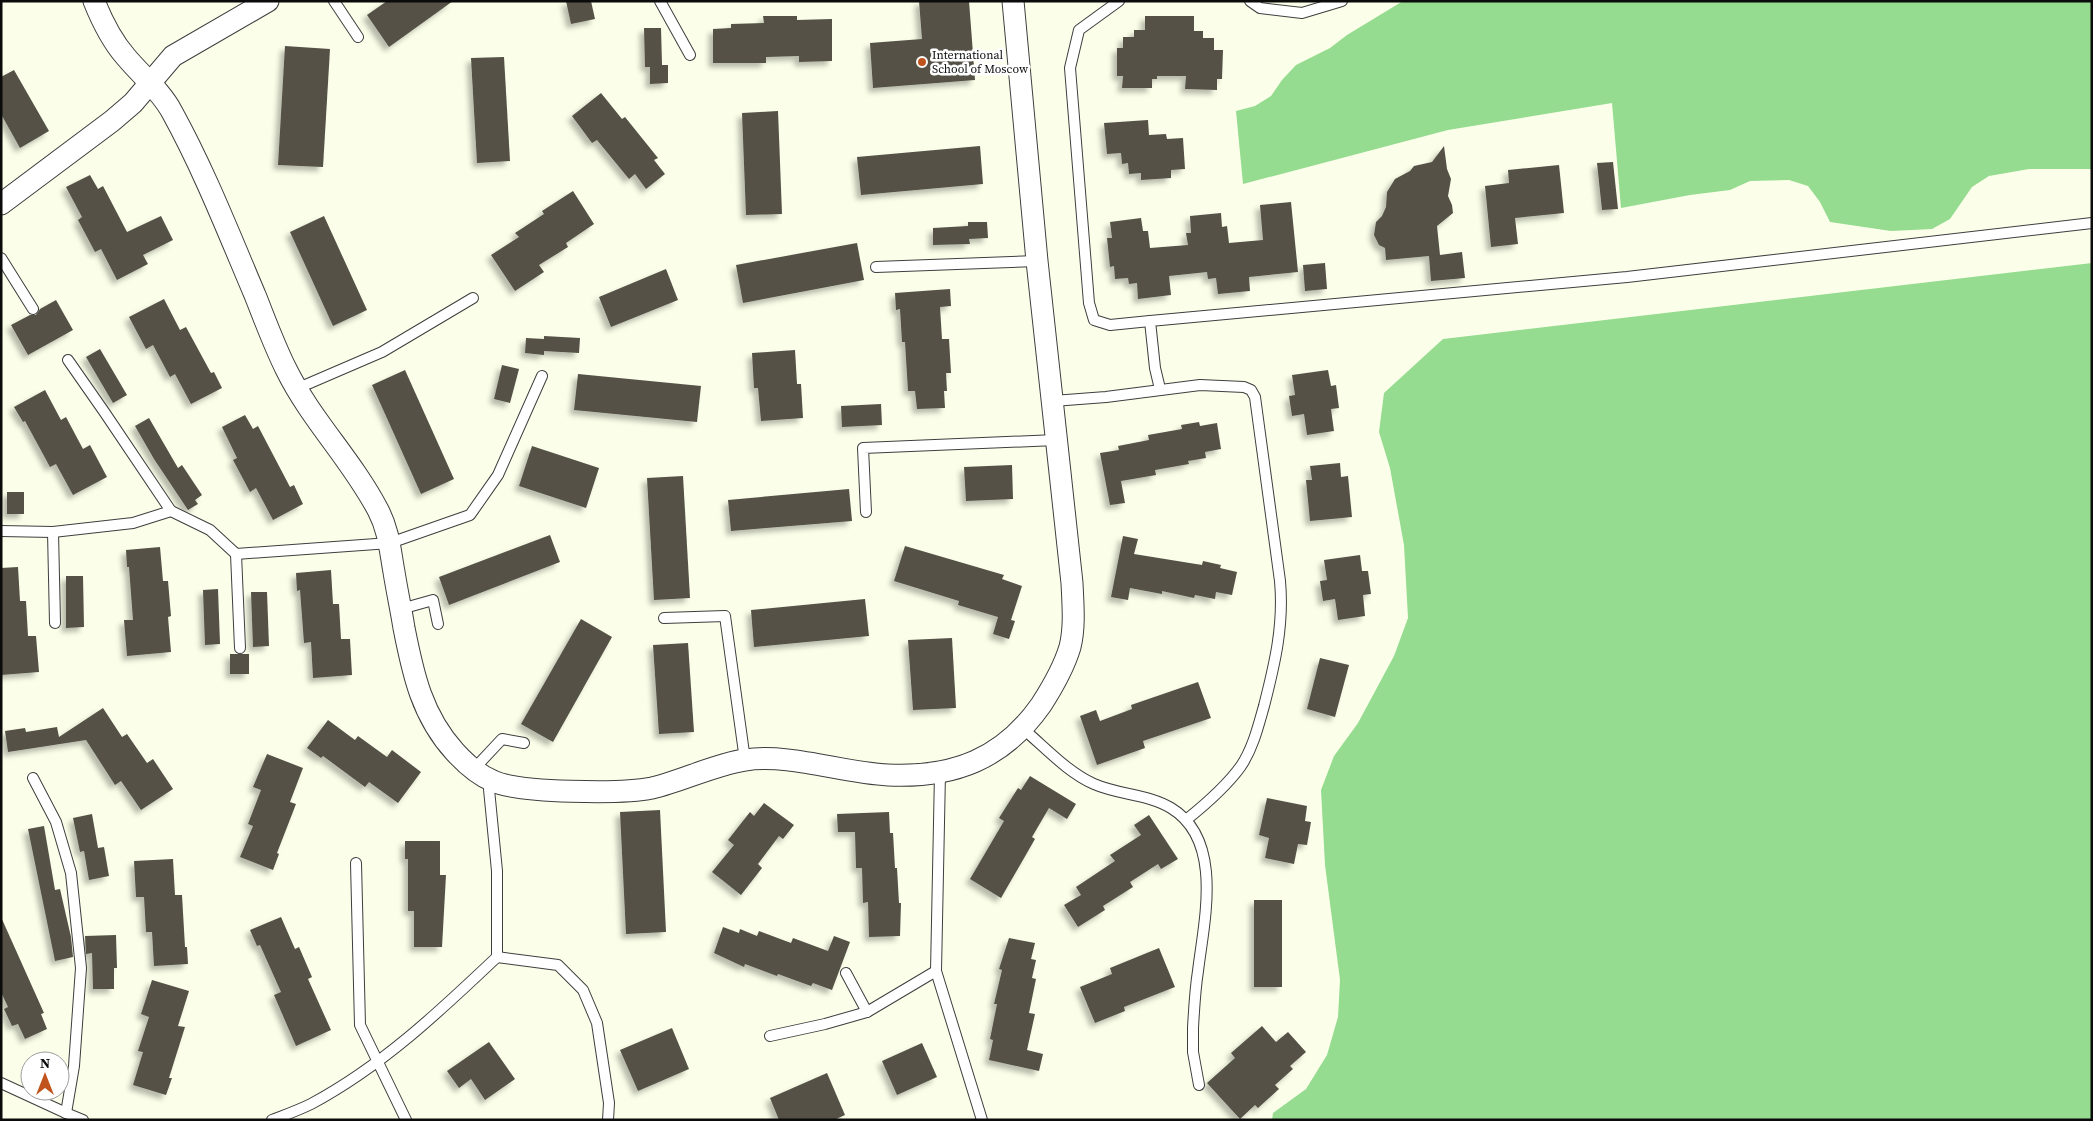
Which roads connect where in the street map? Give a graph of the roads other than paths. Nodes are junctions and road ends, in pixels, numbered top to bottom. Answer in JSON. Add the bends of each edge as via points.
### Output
{"nodes":[{"id":1,"x":94,"y":1,"type":"edge"},
{"id":2,"x":268,"y":1,"type":"edge"},
{"id":3,"x":334,"y":1,"type":"edge"},
{"id":4,"x":660,"y":1,"type":"edge"},
{"id":5,"x":1013,"y":1,"type":"edge"},
{"id":6,"x":1119,"y":1,"type":"edge"},
{"id":7,"x":1250,"y":1,"type":"edge"},
{"id":8,"x":1342,"y":1,"type":"edge"},
{"id":9,"x":358,"y":37,"type":"dead end"},
{"id":10,"x":690,"y":55,"type":"dead end"},
{"id":11,"x":150,"y":84,"type":"junction"},
{"id":12,"x":1,"y":204,"type":"edge"},
{"id":13,"x":2092,"y":222,"type":"edge"},
{"id":14,"x":1,"y":258,"type":"edge"},
{"id":15,"x":1037,"y":261,"type":"junction"},
{"id":16,"x":876,"y":267,"type":"dead end"},
{"id":17,"x":473,"y":298,"type":"dead end"},
{"id":18,"x":32,"y":309,"type":"dead end"},
{"id":19,"x":1150,"y":321,"type":"junction"},
{"id":20,"x":68,"y":360,"type":"dead end"},
{"id":21,"x":542,"y":376,"type":"dead end"},
{"id":22,"x":296,"y":389,"type":"junction"},
{"id":23,"x":1160,"y":389,"type":"junction"},
{"id":24,"x":1053,"y":401,"type":"junction"},
{"id":25,"x":1056,"y":440,"type":"junction"},
{"id":26,"x":170,"y":511,"type":"junction"},
{"id":27,"x":866,"y":512,"type":"dead end"},
{"id":28,"x":1,"y":530,"type":"edge"},
{"id":29,"x":53,"y":532,"type":"junction"},
{"id":30,"x":390,"y":543,"type":"junction"},
{"id":31,"x":236,"y":554,"type":"junction"},
{"id":32,"x":401,"y":609,"type":"junction"},
{"id":33,"x":664,"y":618,"type":"dead end"},
{"id":34,"x":55,"y":622,"type":"dead end"},
{"id":35,"x":438,"y":624,"type":"dead end"},
{"id":36,"x":240,"y":648,"type":"dead end"},
{"id":37,"x":1022,"y":728,"type":"junction"},
{"id":38,"x":524,"y":743,"type":"dead end"},
{"id":39,"x":745,"y":760,"type":"junction"},
{"id":40,"x":940,"y":773,"type":"junction"},
{"id":41,"x":481,"y":774,"type":"junction"},
{"id":42,"x":32,"y":778,"type":"dead end"},
{"id":43,"x":1186,"y":820,"type":"junction"},
{"id":44,"x":356,"y":863,"type":"dead end"},
{"id":45,"x":497,"y":957,"type":"junction"},
{"id":46,"x":936,"y":971,"type":"junction"},
{"id":47,"x":846,"y":973,"type":"dead end"},
{"id":48,"x":867,"y":1012,"type":"junction"},
{"id":49,"x":770,"y":1036,"type":"dead end"},
{"id":50,"x":378,"y":1062,"type":"junction"},
{"id":51,"x":1,"y":1083,"type":"edge"},
{"id":52,"x":1199,"y":1085,"type":"dead end"},
{"id":53,"x":66,"y":1113,"type":"junction"},
{"id":54,"x":83,"y":1120,"type":"edge"},
{"id":55,"x":272,"y":1120,"type":"edge"},
{"id":56,"x":406,"y":1120,"type":"edge"},
{"id":57,"x":608,"y":1120,"type":"edge"},
{"id":58,"x":982,"y":1120,"type":"edge"}],
"edges":[{"from":1,"to":11,"type":"street","via":[[112,40]]},
{"from":2,"to":11,"type":"street","via":[[173,56]]},
{"from":3,"to":9,"type":"lane"},
{"from":4,"to":10,"type":"lane"},
{"from":5,"to":15,"type":"street"},
{"from":6,"to":19,"type":"lane","via":[[1079,30],[1070,68],[1089,303],[1094,320],[1110,325]]},
{"from":7,"to":8,"type":"lane","via":[[1260,8],[1302,13]]},
{"from":11,"to":12,"type":"street","via":[[112,121]]},
{"from":11,"to":22,"type":"street","via":[[172,112]]},
{"from":13,"to":19,"type":"lane","via":[[1627,277]]},
{"from":14,"to":18,"type":"lane"},
{"from":15,"to":16,"type":"lane"},
{"from":15,"to":24,"type":"street"},
{"from":17,"to":22,"type":"lane","via":[[382,352]]},
{"from":19,"to":23,"type":"lane"},
{"from":20,"to":26,"type":"lane"},
{"from":21,"to":30,"type":"lane","via":[[498,475],[470,515]]},
{"from":22,"to":30,"type":"street","via":[[369,494]]},
{"from":23,"to":24,"type":"lane"},
{"from":23,"to":43,"type":"lane","via":[[1200,385],[1251,390],[1282,602],[1274,666],[1250,750],[1230,780]]},
{"from":24,"to":25,"type":"street"},
{"from":25,"to":27,"type":"lane","via":[[862,448]]},
{"from":25,"to":37,"type":"street","via":[[1072,583],[1072,634],[1069,650],[1049,693]]},
{"from":26,"to":29,"type":"lane","via":[[133,523]]},
{"from":26,"to":31,"type":"lane","via":[[210,530]]},
{"from":28,"to":29,"type":"lane"},
{"from":29,"to":34,"type":"lane"},
{"from":30,"to":31,"type":"lane"},
{"from":30,"to":32,"type":"street"},
{"from":31,"to":36,"type":"lane"},
{"from":32,"to":35,"type":"lane","via":[[433,600]]},
{"from":32,"to":41,"type":"street","via":[[413,675],[429,717],[439,734]]},
{"from":33,"to":39,"type":"lane","via":[[725,616]]},
{"from":37,"to":40,"type":"street","via":[[985,758]]},
{"from":37,"to":43,"type":"lane","via":[[1074,772],[1094,784],[1153,801]]},
{"from":38,"to":41,"type":"lane","via":[[502,738]]},
{"from":39,"to":40,"type":"street","via":[[786,761],[887,775]]},
{"from":39,"to":41,"type":"street","via":[[652,788],[625,791],[515,788]]},
{"from":40,"to":46,"type":"lane"},
{"from":41,"to":45,"type":"lane","via":[[497,871]]},
{"from":42,"to":53,"type":"lane","via":[[56,822],[71,873],[81,968],[74,1066]]},
{"from":43,"to":52,"type":"lane","via":[[1202,849],[1206,886],[1192,1052]]},
{"from":44,"to":50,"type":"lane","via":[[360,1024]]},
{"from":45,"to":50,"type":"lane","via":[[435,1017]]},
{"from":45,"to":57,"type":"lane","via":[[558,965],[583,990],[597,1023],[609,1103]]},
{"from":46,"to":48,"type":"lane"},
{"from":46,"to":58,"type":"lane"},
{"from":47,"to":48,"type":"lane"},
{"from":48,"to":49,"type":"lane"},
{"from":50,"to":55,"type":"lane","via":[[310,1104]]},
{"from":50,"to":56,"type":"lane"},
{"from":51,"to":53,"type":"lane"},
{"from":53,"to":54,"type":"lane"}]}
